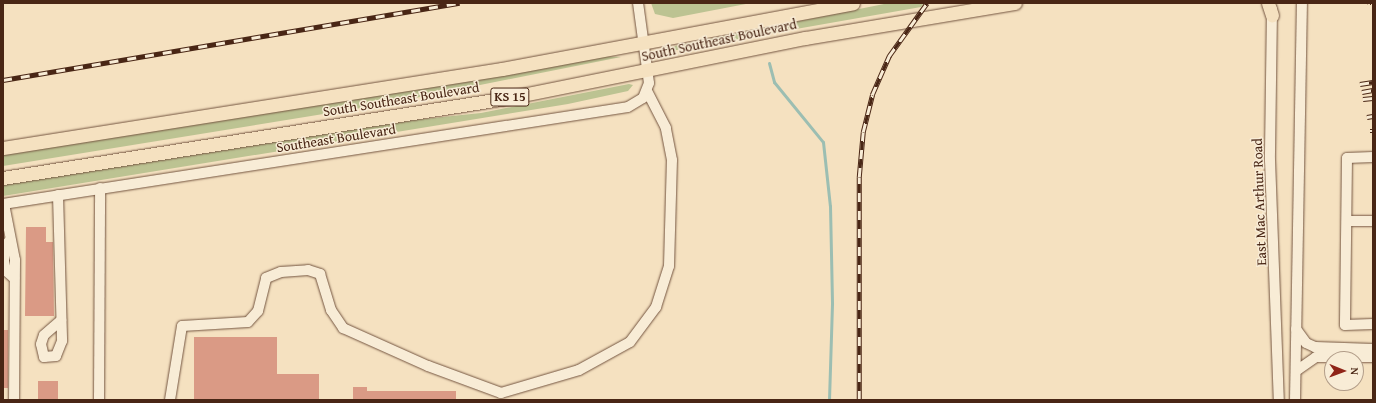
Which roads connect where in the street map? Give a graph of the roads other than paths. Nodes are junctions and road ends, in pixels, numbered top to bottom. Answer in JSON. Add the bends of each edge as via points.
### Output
{"nodes":[{"id":1,"x":638,"y":3,"type":"edge"},
{"id":2,"x":853,"y":3,"type":"edge"},
{"id":3,"x":1015,"y":3,"type":"edge"},
{"id":4,"x":1302,"y":3,"type":"edge"},
{"id":5,"x":1271,"y":7,"type":"edge"},
{"id":6,"x":645,"y":43,"type":"junction"},
{"id":7,"x":649,"y":71,"type":"junction"},
{"id":8,"x":648,"y":91,"type":"junction"},
{"id":9,"x":3,"y":148,"type":"edge"},
{"id":10,"x":1373,"y":157,"type":"edge"},
{"id":11,"x":3,"y":178,"type":"edge"},
{"id":12,"x":100,"y":188,"type":"junction"},
{"id":13,"x":58,"y":195,"type":"junction"},
{"id":14,"x":4,"y":204,"type":"edge"},
{"id":15,"x":1346,"y":221,"type":"junction"},
{"id":16,"x":1373,"y":221,"type":"edge"},
{"id":17,"x":62,"y":320,"type":"dead end"},
{"id":18,"x":1373,"y":324,"type":"edge"},
{"id":19,"x":1296,"y":329,"type":"junction"},
{"id":20,"x":1373,"y":349,"type":"edge"},
{"id":21,"x":1373,"y":357,"type":"edge"},
{"id":22,"x":1296,"y":371,"type":"junction"},
{"id":23,"x":14,"y":400,"type":"edge"},
{"id":24,"x":99,"y":400,"type":"edge"},
{"id":25,"x":170,"y":400,"type":"edge"},
{"id":26,"x":1279,"y":400,"type":"edge"},
{"id":27,"x":1295,"y":400,"type":"edge"}],
"edges":[{"from":1,"to":6,"type":"street"},
{"from":2,"to":6,"type":"main road","name":"South Southeast Boulevard","number":"KS 15"},
{"from":3,"to":7,"type":"main road","name":"South Southeast Boulevard","number":"KS 15","via":[[805,38]]},
{"from":4,"to":19,"type":"street"},
{"from":5,"to":26,"type":"street","name":"East Mac Arthur Road","via":[[1270,160]]},
{"from":6,"to":7,"type":"street"},
{"from":6,"to":9,"type":"main road","name":"South Southeast Boulevard","number":"KS 15"},
{"from":7,"to":8,"type":"street"},
{"from":7,"to":11,"type":"main road","name":"South Southeast Boulevard","number":"KS 15","via":[[507,98]]},
{"from":8,"to":12,"type":"street","name":"Southeast Boulevard","via":[[637,103],[628,106]]},
{"from":8,"to":25,"type":"street","via":[[666,128],[672,160],[669,266],[656,307],[630,342],[579,370],[501,394],[428,366],[343,328],[331,310],[320,274],[308,270],[281,272],[266,278],[258,310],[248,322],[182,326]]},
{"from":10,"to":15,"type":"street","via":[[1347,158]]},
{"from":12,"to":13,"type":"street","name":"Southeast Boulevard"},
{"from":12,"to":24,"type":"street"},
{"from":13,"to":14,"type":"street","name":"Southeast Boulevard"},
{"from":13,"to":17,"type":"street"},
{"from":14,"to":23,"type":"street","via":[[15,260]]},
{"from":15,"to":16,"type":"street"},
{"from":15,"to":18,"type":"street","via":[[1345,325]]},
{"from":19,"to":20,"type":"street","via":[[1306,343],[1315,347]]},
{"from":19,"to":22,"type":"street"},
{"from":21,"to":22,"type":"street","via":[[1316,357]]},
{"from":22,"to":27,"type":"street"}]}
